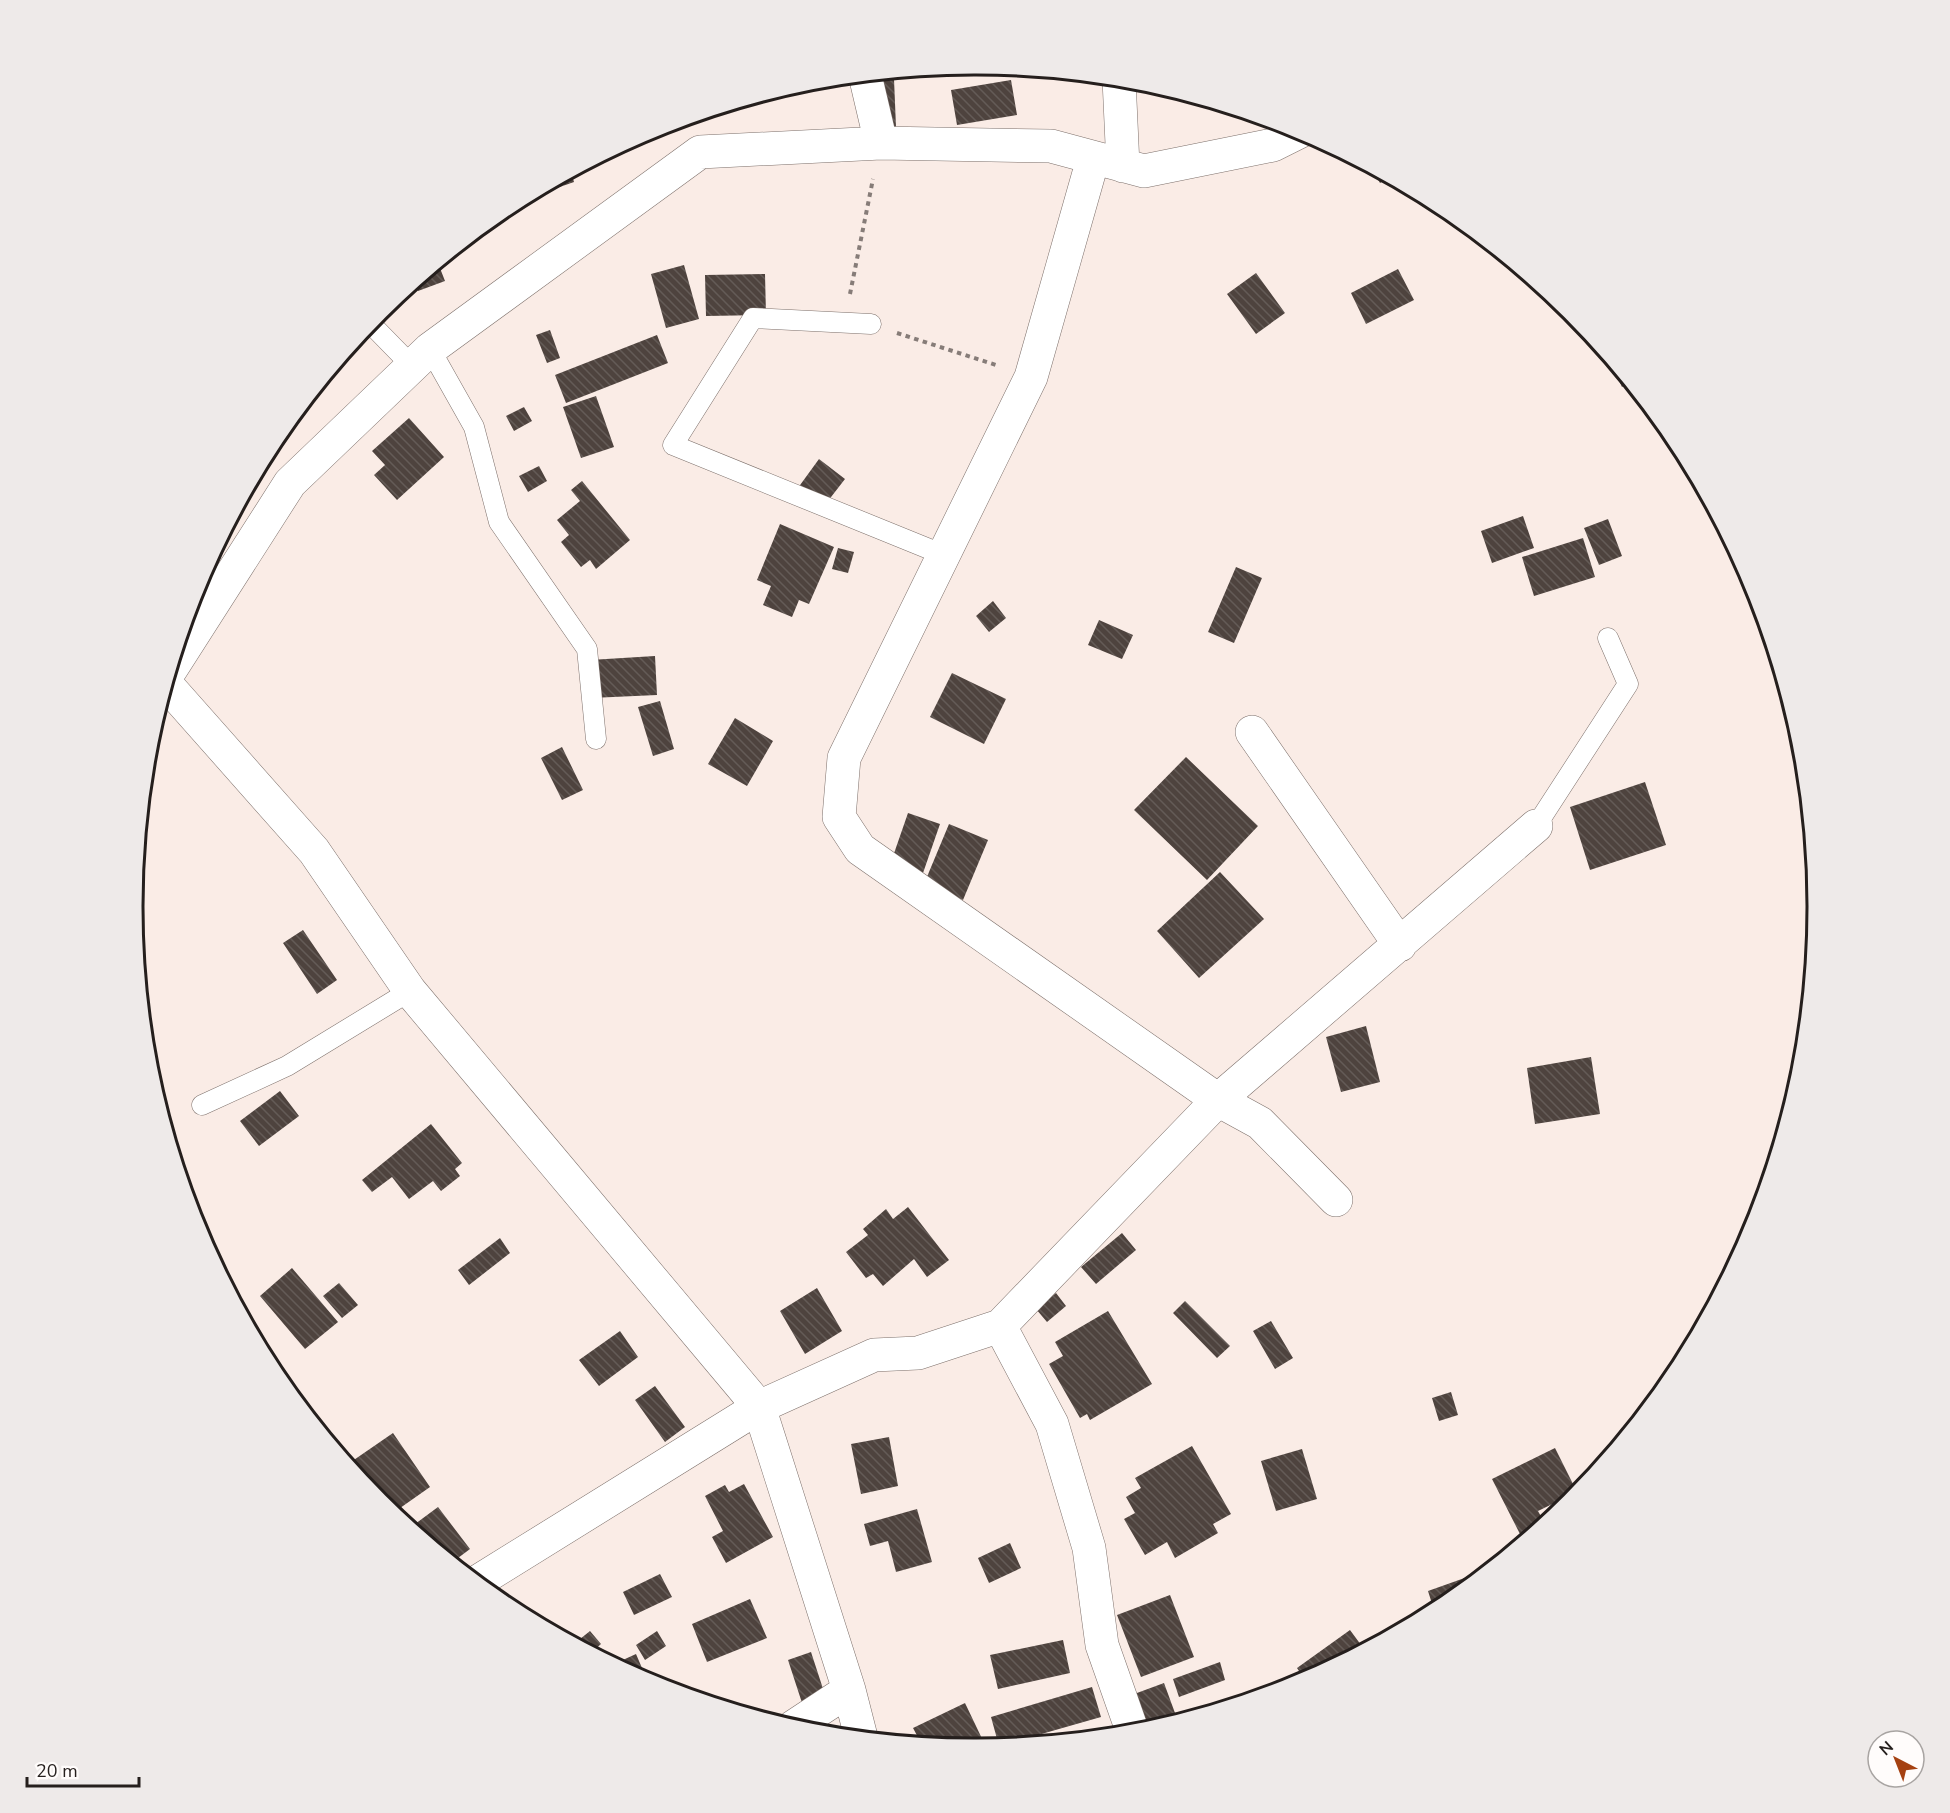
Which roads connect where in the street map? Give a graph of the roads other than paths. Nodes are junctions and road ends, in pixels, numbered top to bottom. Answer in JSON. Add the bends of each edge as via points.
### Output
{"nodes":[{"id":1,"x":868,"y":82,"type":"edge"},
{"id":2,"x":1118,"y":88,"type":"edge"},
{"id":3,"x":1289,"y":136,"type":"edge"},
{"id":4,"x":881,"y":143,"type":"junction"},
{"id":5,"x":1108,"y":163,"type":"junction"},
{"id":6,"x":871,"y":324,"type":"road end"},
{"id":7,"x":378,"y":328,"type":"edge"},
{"id":8,"x":421,"y":358,"type":"junction"},
{"id":9,"x":944,"y":555,"type":"junction"},
{"id":10,"x":1608,"y":638,"type":"dead end"},
{"id":11,"x":186,"y":646,"type":"edge"},
{"id":12,"x":172,"y":692,"type":"edge"},
{"id":13,"x":1252,"y":732,"type":"dead end"},
{"id":14,"x":596,"y":739,"type":"dead end"},
{"id":15,"x":1536,"y":826,"type":"joint"},
{"id":16,"x":1400,"y":945,"type":"junction"},
{"id":17,"x":410,"y":991,"type":"junction"},
{"id":18,"x":1218,"y":1100,"type":"junction"},
{"id":19,"x":202,"y":1105,"type":"dead end"},
{"id":20,"x":1336,"y":1200,"type":"dead end"},
{"id":21,"x":1000,"y":1326,"type":"junction"},
{"id":22,"x":759,"y":1407,"type":"junction"},
{"id":23,"x":485,"y":1577,"type":"edge"},
{"id":24,"x":849,"y":1690,"type":"junction"},
{"id":25,"x":804,"y":1720,"type":"edge"},
{"id":26,"x":1130,"y":1723,"type":"edge"},
{"id":27,"x":859,"y":1730,"type":"edge"}],
"edges":[{"from":1,"to":4,"type":"street"},
{"from":2,"to":5,"type":"street"},
{"from":3,"to":5,"type":"street","via":[[1273,145],[1144,171]]},
{"from":4,"to":5,"type":"street","via":[[1051,146]]},
{"from":4,"to":8,"type":"street","via":[[700,152]]},
{"from":5,"to":9,"type":"street","via":[[1031,377]]},
{"from":6,"to":9,"type":"lane","via":[[753,318],[674,445]]},
{"from":7,"to":8,"type":"lane"},
{"from":8,"to":11,"type":"street","via":[[290,483]]},
{"from":8,"to":14,"type":"lane","via":[[474,427],[499,522],[587,649]]},
{"from":9,"to":18,"type":"street","via":[[844,758],[838,817],[860,849]]},
{"from":10,"to":15,"type":"lane","via":[[1628,684]]},
{"from":12,"to":17,"type":"street","via":[[314,850]]},
{"from":13,"to":16,"type":"street"},
{"from":15,"to":16,"type":"street"},
{"from":16,"to":18,"type":"street"},
{"from":17,"to":19,"type":"lane","via":[[287,1066]]},
{"from":17,"to":22,"type":"street"},
{"from":18,"to":20,"type":"street","via":[[1260,1123]]},
{"from":18,"to":21,"type":"street"},
{"from":21,"to":22,"type":"street","via":[[918,1353],[874,1355]]},
{"from":21,"to":26,"type":"street","via":[[1052,1424],[1089,1548],[1102,1645]]},
{"from":22,"to":23,"type":"street"},
{"from":22,"to":24,"type":"street"},
{"from":24,"to":25,"type":"street"},
{"from":24,"to":27,"type":"street"}]}
